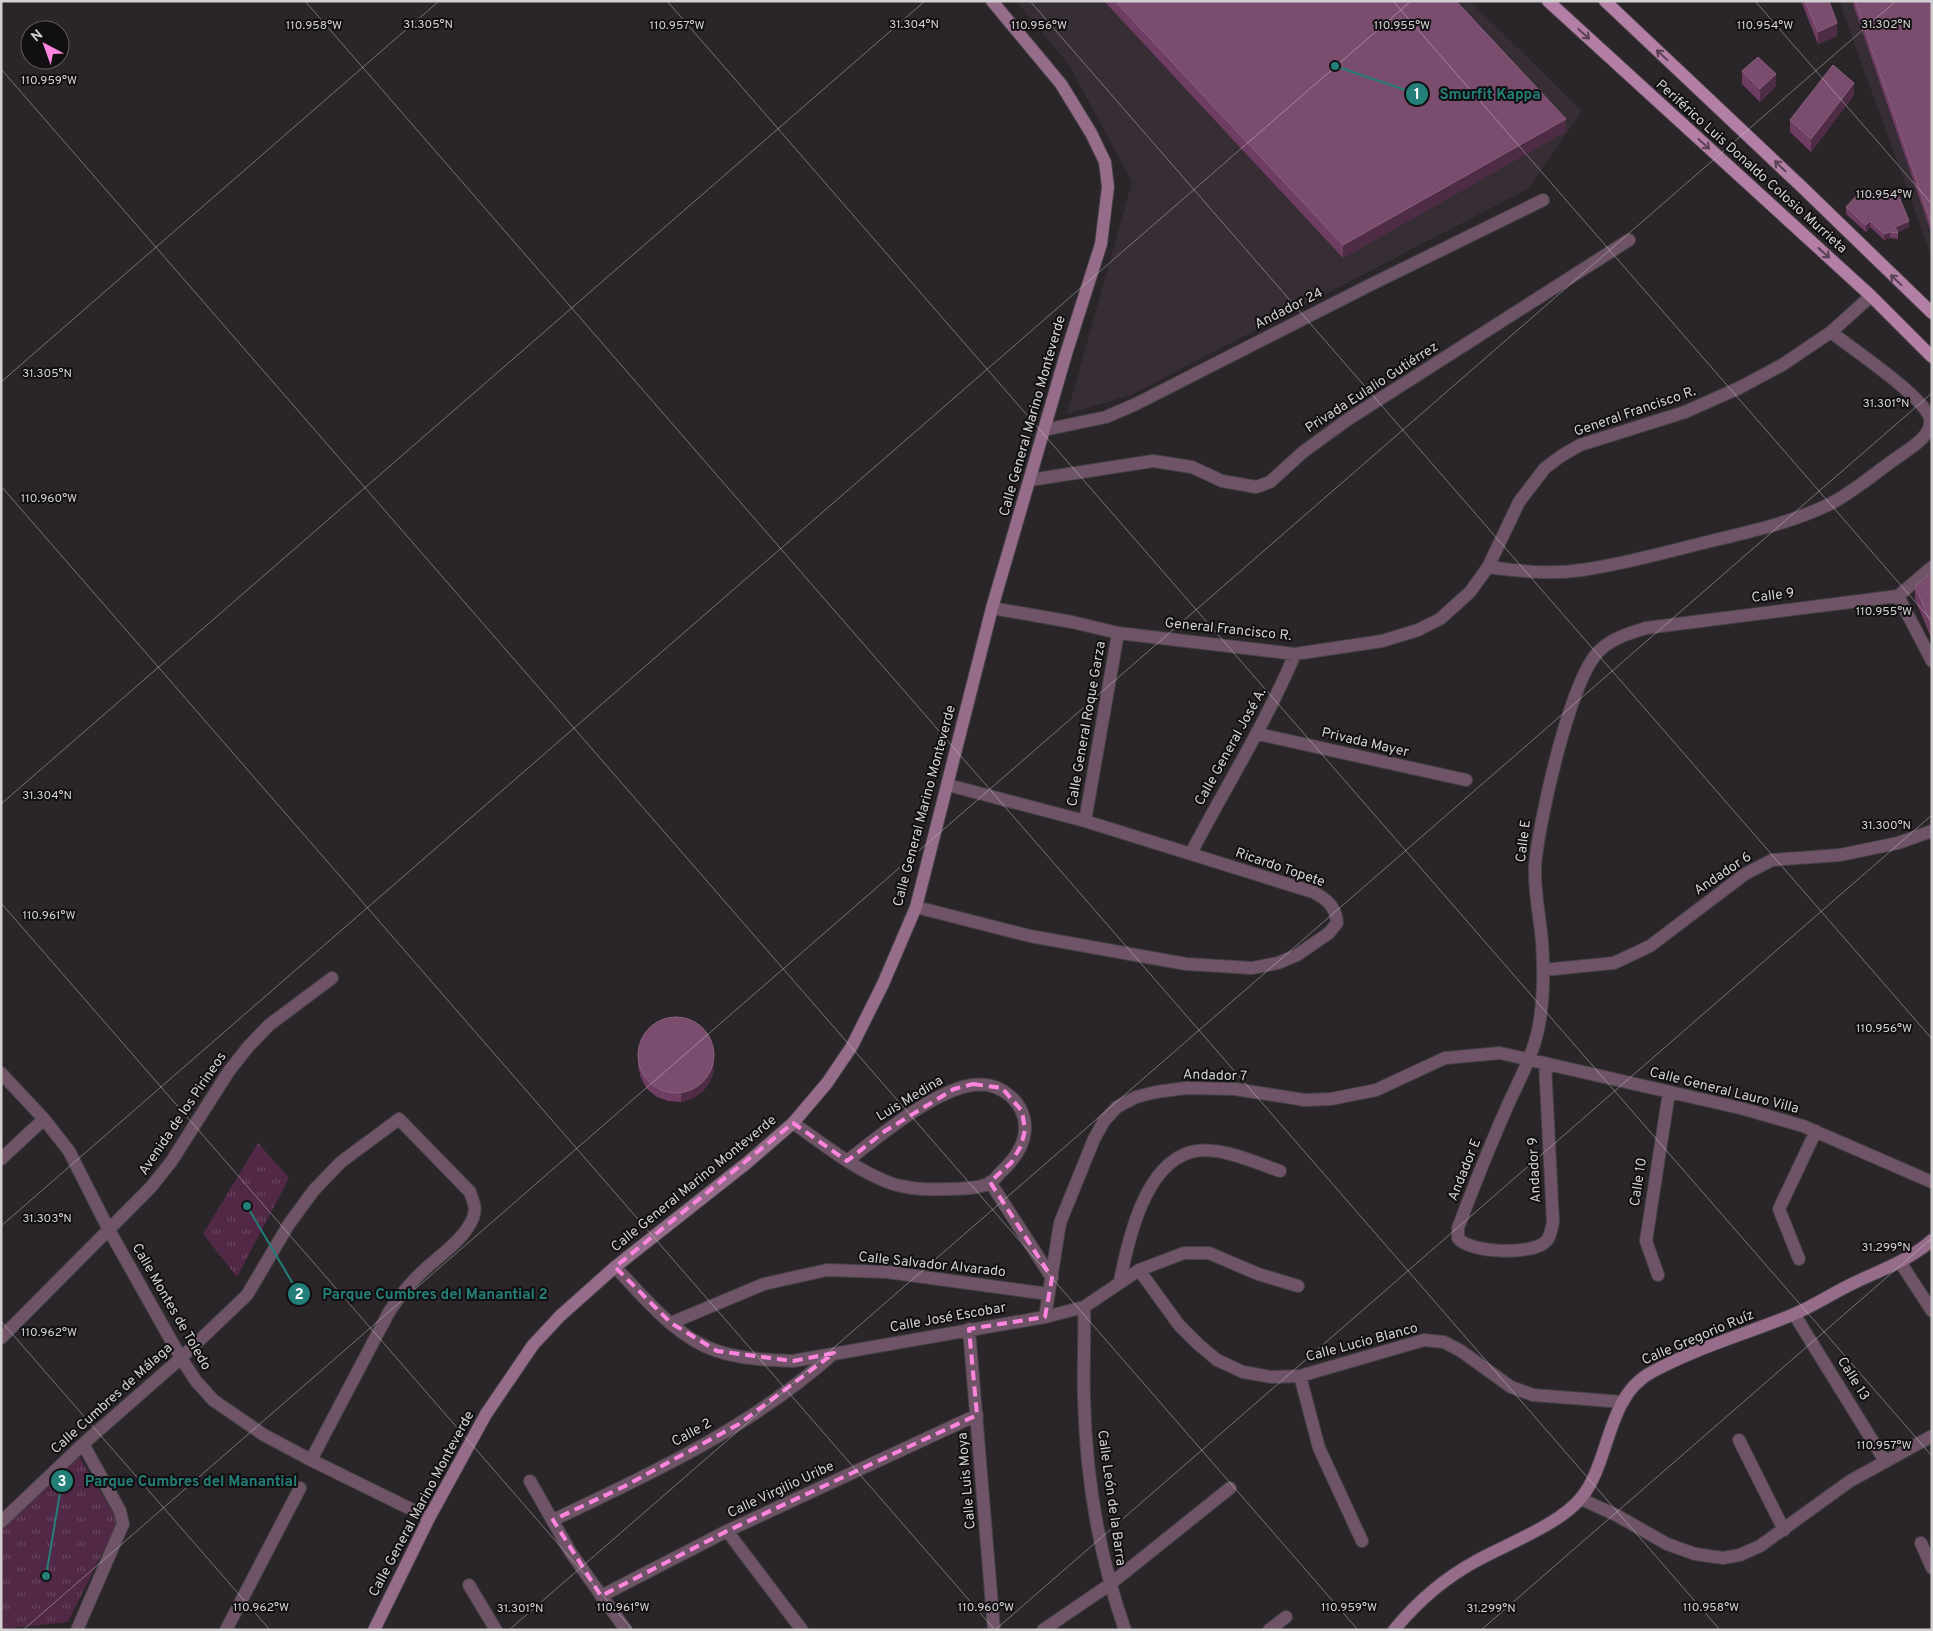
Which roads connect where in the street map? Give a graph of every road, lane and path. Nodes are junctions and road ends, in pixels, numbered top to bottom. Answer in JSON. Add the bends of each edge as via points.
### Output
{"nodes":[{"id":1,"x":992,"y":1,"type":"edge"},
{"id":2,"x":1548,"y":1,"type":"edge"},
{"id":3,"x":1605,"y":1,"type":"edge"},
{"id":4,"x":1543,"y":200,"type":"dead end"},
{"id":5,"x":1629,"y":240,"type":"dead end"},
{"id":6,"x":1871,"y":296,"type":"junction"},
{"id":7,"x":1932,"y":314,"type":"edge"},
{"id":8,"x":1831,"y":332,"type":"junction"},
{"id":9,"x":1932,"y":357,"type":"edge"},
{"id":10,"x":1044,"y":430,"type":"junction"},
{"id":11,"x":1030,"y":480,"type":"junction"},
{"id":12,"x":1488,"y":567,"type":"junction"},
{"id":13,"x":1932,"y":567,"type":"edge"},
{"id":14,"x":1898,"y":596,"type":"junction"},
{"id":15,"x":992,"y":608,"type":"junction"},
{"id":16,"x":1118,"y":633,"type":"junction"},
{"id":17,"x":1610,"y":642,"type":"joint"},
{"id":18,"x":1295,"y":654,"type":"junction"},
{"id":19,"x":1932,"y":661,"type":"edge"},
{"id":20,"x":1258,"y":734,"type":"junction"},
{"id":21,"x":1466,"y":780,"type":"dead end"},
{"id":22,"x":948,"y":785,"type":"junction"},
{"id":23,"x":1085,"y":821,"type":"junction"},
{"id":24,"x":1932,"y":831,"type":"edge"},
{"id":25,"x":1191,"y":853,"type":"junction"},
{"id":26,"x":916,"y":907,"type":"junction"},
{"id":27,"x":1543,"y":970,"type":"junction"},
{"id":28,"x":332,"y":978,"type":"dead end"},
{"id":29,"x":1531,"y":1059,"type":"junction"},
{"id":30,"x":1545,"y":1063,"type":"junction"},
{"id":31,"x":1,"y":1073,"type":"edge"},
{"id":32,"x":1669,"y":1092,"type":"junction"},
{"id":33,"x":44,"y":1119,"type":"junction"},
{"id":34,"x":793,"y":1123,"type":"junction"},
{"id":35,"x":1816,"y":1131,"type":"junction"},
{"id":36,"x":1,"y":1159,"type":"edge"},
{"id":37,"x":847,"y":1161,"type":"junction"},
{"id":38,"x":1280,"y":1171,"type":"dead end"},
{"id":39,"x":990,"y":1182,"type":"junction"},
{"id":40,"x":1932,"y":1182,"type":"edge"},
{"id":41,"x":109,"y":1230,"type":"junction"},
{"id":42,"x":1932,"y":1240,"type":"edge"},
{"id":43,"x":1516,"y":1252,"type":"joint"},
{"id":44,"x":1799,"y":1258,"type":"dead end"},
{"id":45,"x":1900,"y":1262,"type":"junction"},
{"id":46,"x":615,"y":1267,"type":"junction"},
{"id":47,"x":1139,"y":1270,"type":"junction"},
{"id":48,"x":1658,"y":1276,"type":"dead end"},
{"id":49,"x":1052,"y":1278,"type":"junction"},
{"id":50,"x":1120,"y":1281,"type":"junction"},
{"id":51,"x":1298,"y":1286,"type":"dead end"},
{"id":52,"x":1048,"y":1294,"type":"junction"},
{"id":53,"x":1084,"y":1307,"type":"junction"},
{"id":54,"x":1932,"y":1311,"type":"edge"},
{"id":55,"x":1794,"y":1314,"type":"junction"},
{"id":56,"x":1046,"y":1317,"type":"junction"},
{"id":57,"x":671,"y":1323,"type":"junction"},
{"id":58,"x":969,"y":1329,"type":"junction"},
{"id":59,"x":1,"y":1338,"type":"edge"},
{"id":60,"x":834,"y":1353,"type":"junction"},
{"id":61,"x":181,"y":1358,"type":"junction"},
{"id":62,"x":1300,"y":1376,"type":"junction"},
{"id":63,"x":1622,"y":1402,"type":"junction"},
{"id":64,"x":977,"y":1415,"type":"junction"},
{"id":65,"x":1932,"y":1436,"type":"edge"},
{"id":66,"x":1739,"y":1440,"type":"dead end"},
{"id":67,"x":83,"y":1444,"type":"junction"},
{"id":68,"x":311,"y":1460,"type":"junction"},
{"id":69,"x":1885,"y":1461,"type":"junction"},
{"id":70,"x":530,"y":1482,"type":"dead end"},
{"id":71,"x":300,"y":1488,"type":"dead end"},
{"id":72,"x":1230,"y":1488,"type":"dead end"},
{"id":73,"x":1581,"y":1499,"type":"junction"},
{"id":74,"x":429,"y":1518,"type":"junction"},
{"id":75,"x":552,"y":1520,"type":"junction"},
{"id":76,"x":1,"y":1522,"type":"edge"},
{"id":77,"x":1784,"y":1530,"type":"junction"},
{"id":78,"x":727,"y":1531,"type":"junction"},
{"id":79,"x":1362,"y":1541,"type":"dead end"},
{"id":80,"x":1921,"y":1542,"type":"dead end"},
{"id":81,"x":1932,"y":1568,"type":"edge"},
{"id":82,"x":469,"y":1585,"type":"dead end"},
{"id":83,"x":1109,"y":1585,"type":"junction"},
{"id":84,"x":601,"y":1596,"type":"junction"},
{"id":85,"x":1286,"y":1617,"type":"dead end"},
{"id":86,"x":77,"y":1630,"type":"edge"},
{"id":87,"x":226,"y":1630,"type":"edge"},
{"id":88,"x":374,"y":1630,"type":"edge"},
{"id":89,"x":496,"y":1630,"type":"edge"},
{"id":90,"x":626,"y":1630,"type":"edge"},
{"id":91,"x":802,"y":1630,"type":"edge"},
{"id":92,"x":994,"y":1630,"type":"edge"},
{"id":93,"x":1043,"y":1630,"type":"edge"},
{"id":94,"x":1125,"y":1630,"type":"edge"},
{"id":95,"x":1269,"y":1630,"type":"edge"},
{"id":96,"x":1394,"y":1630,"type":"edge"}],
"edges":[{"from":1,"to":10,"type":"street","name":"Calle General Marino Monteverde","via":[[1061,84],[1105,162],[1108,186],[1101,244]]},
{"from":2,"to":6,"type":"main road","name":"Periférico Luis Donaldo Colosio Murrieta","one_way":true},
{"from":7,"to":3,"type":"main road","name":"Periférico Luis Donaldo Colosio Murrieta","one_way":true},
{"from":4,"to":10,"type":"street","name":"Andador 24","via":[[1136,404],[1106,417]]},
{"from":5,"to":11,"type":"street","name":"Privada Eulalio Gutiérrez","via":[[1347,420],[1270,482],[1256,487],[1240,486],[1192,467],[1153,461]]},
{"from":6,"to":8,"type":"street","name":"General Francisco R."},
{"from":6,"to":9,"type":"main road","name":"Periférico Luis Donaldo Colosio Murrieta"},
{"from":8,"to":12,"type":"street","name":"General Francisco R.","via":[[1782,365],[1730,392],[1686,412],[1580,446],[1561,456],[1545,468],[1519,502]]},
{"from":8,"to":12,"type":"street","via":[[1916,398],[1930,418],[1930,427],[1920,441],[1850,492],[1793,519],[1630,560],[1581,570],[1551,572]]},
{"from":10,"to":11,"type":"street","name":"Calle General Marino Monteverde"},
{"from":11,"to":15,"type":"street","name":"Calle General Marino Monteverde"},
{"from":12,"to":18,"type":"street","name":"General Francisco R.","via":[[1454,609],[1418,630],[1382,642]]},
{"from":13,"to":14,"type":"street"},
{"from":14,"to":17,"type":"street","name":"Calle 9","via":[[1646,628]]},
{"from":14,"to":19,"type":"street"},
{"from":15,"to":16,"type":"street","name":"General Francisco R."},
{"from":15,"to":22,"type":"street","name":"Calle General Marino Monteverde"},
{"from":16,"to":18,"type":"street","name":"General Francisco R."},
{"from":16,"to":23,"type":"street","name":"Calle General Roque Garza"},
{"from":17,"to":27,"type":"street","name":"Calle E","via":[[1590,662],[1578,688],[1540,825],[1535,868]]},
{"from":18,"to":20,"type":"street","name":"Calle General José A."},
{"from":20,"to":21,"type":"street","name":"Privada Mayer"},
{"from":20,"to":25,"type":"street","name":"Calle General José A."},
{"from":22,"to":23,"type":"street","name":"Ricardo Topete"},
{"from":22,"to":26,"type":"street","name":"Calle General Marino Monteverde"},
{"from":23,"to":25,"type":"street","name":"Ricardo Topete"},
{"from":24,"to":27,"type":"street","name":"Andador 6","via":[[1898,843],[1840,855],[1772,860],[1745,874],[1650,946],[1614,963]]},
{"from":25,"to":26,"type":"street","name":"Ricardo Topete","via":[[1313,892],[1332,906],[1337,923],[1329,933],[1297,956],[1252,968],[1186,964],[1030,936]]},
{"from":26,"to":34,"type":"street","name":"Calle General Marino Monteverde","via":[[852,1046],[827,1083]]},
{"from":27,"to":29,"type":"street","name":"Calle E","via":[[1544,991]]},
{"from":28,"to":41,"type":"street","name":"Avenida de los Pirineos","via":[[269,1025],[248,1047],[170,1162],[151,1187]]},
{"from":29,"to":30,"type":"street","name":"Calle General Lauro Villa"},
{"from":29,"to":43,"type":"street","name":"Andador E","via":[[1503,1115],[1457,1233],[1466,1245]]},
{"from":29,"to":49,"type":"street","name":"Andador 7","via":[[1500,1053],[1445,1058],[1376,1090],[1331,1099],[1305,1100],[1236,1089],[1186,1088],[1156,1092],[1126,1102],[1104,1121],[1080,1169],[1060,1222]]},
{"from":30,"to":32,"type":"street","name":"Calle General Lauro Villa"},
{"from":30,"to":43,"type":"street","name":"Andador 9","via":[[1551,1234],[1539,1247]]},
{"from":31,"to":33,"type":"street","name":"Calle Montes de Toledo"},
{"from":32,"to":35,"type":"street","name":"Calle General Lauro Villa","via":[[1744,1109]]},
{"from":32,"to":48,"type":"street","name":"Calle 10","via":[[1646,1241]]},
{"from":33,"to":36,"type":"street"},
{"from":33,"to":41,"type":"street","name":"Calle Montes de Toledo","via":[[68,1151]]},
{"from":34,"to":37,"type":"street"},
{"from":34,"to":46,"type":"street","name":"Calle General Marino Monteverde"},
{"from":35,"to":40,"type":"street","name":"Calle General Lauro Villa"},
{"from":35,"to":44,"type":"street","via":[[1779,1209]]},
{"from":37,"to":39,"type":"street","via":[[870,1175],[925,1190]]},
{"from":37,"to":39,"type":"street","name":"Luis Medina","via":[[933,1100],[954,1089],[986,1084],[1002,1088],[1013,1098],[1022,1111],[1025,1130],[1021,1146],[1011,1163]]},
{"from":38,"to":50,"type":"street","via":[[1212,1152],[1191,1152],[1177,1159],[1161,1172],[1150,1188],[1132,1230]]},
{"from":39,"to":49,"type":"street"},
{"from":41,"to":59,"type":"street","name":"Avenida de los Pirineos"},
{"from":41,"to":61,"type":"street","name":"Calle Montes de Toledo"},
{"from":42,"to":45,"type":"street","name":"Calle Gregorio Ruíz"},
{"from":45,"to":54,"type":"street"},
{"from":45,"to":55,"type":"street","name":"Calle Gregorio Ruíz"},
{"from":46,"to":57,"type":"street","name":"Calle José Escobar"},
{"from":46,"to":74,"type":"street","name":"Calle General Marino Monteverde","via":[[532,1345],[486,1414]]},
{"from":47,"to":50,"type":"street","name":"Calle José Escobar"},
{"from":47,"to":51,"type":"street","name":"Calle José Escobar","via":[[1184,1253],[1210,1253],[1258,1274]]},
{"from":47,"to":62,"type":"street","name":"Calle Lucio Blanco","via":[[1179,1325],[1217,1360],[1243,1372],[1272,1377]]},
{"from":49,"to":52,"type":"street","name":"Andador 7"},
{"from":50,"to":53,"type":"street","name":"Calle José Escobar"},
{"from":52,"to":56,"type":"street","name":"Andador 7"},
{"from":52,"to":57,"type":"street","name":"Calle Salvador Alvarado","via":[[887,1272],[827,1270],[764,1284]]},
{"from":53,"to":56,"type":"street","name":"Calle José Escobar"},
{"from":53,"to":83,"type":"street","name":"Calle León de la Barra","via":[[1086,1448]]},
{"from":55,"to":63,"type":"street","name":"Calle Gregorio Ruíz","via":[[1652,1372],[1631,1388]]},
{"from":55,"to":69,"type":"street","name":"Calle 13"},
{"from":56,"to":58,"type":"street","name":"Calle José Escobar"},
{"from":57,"to":60,"type":"street","name":"Calle José Escobar","via":[[695,1341],[716,1351],[756,1359],[793,1361]]},
{"from":58,"to":60,"type":"street","name":"Calle José Escobar"},
{"from":58,"to":64,"type":"street","name":"Calle Luis Moya"},
{"from":60,"to":75,"type":"street","name":"Calle 2","via":[[807,1377],[739,1424],[625,1486]]},
{"from":61,"to":67,"type":"street","name":"Calle Cumbres de Málaga"},
{"from":61,"to":68,"type":"street","name":"Calle Montes de Toledo","via":[[213,1400],[257,1430]]},
{"from":61,"to":68,"type":"street","name":"Calle Cumbres de Málaga","via":[[246,1295],[289,1224],[314,1190],[341,1162],[399,1119],[470,1192],[475,1206],[473,1218],[465,1232],[412,1283],[389,1312]]},
{"from":62,"to":63,"type":"street","name":"Calle Lucio Blanco","via":[[1424,1340],[1453,1346],[1511,1387],[1533,1395]]},
{"from":62,"to":79,"type":"street","via":[[1319,1448]]},
{"from":63,"to":73,"type":"street","name":"Calle Gregorio Ruíz","via":[[1593,1478]]},
{"from":64,"to":78,"type":"street","name":"Calle Virgilio Uribe"},
{"from":64,"to":92,"type":"street","name":"Calle Luis Moya"},
{"from":65,"to":69,"type":"street"},
{"from":66,"to":77,"type":"street"},
{"from":67,"to":76,"type":"street","name":"Calle Cumbres de Málaga"},
{"from":67,"to":86,"type":"street","via":[[120,1511],[123,1524]]},
{"from":68,"to":74,"type":"street","name":"Calle Montes de Toledo"},
{"from":69,"to":77,"type":"street","via":[[1850,1481]]},
{"from":70,"to":75,"type":"street"},
{"from":71,"to":87,"type":"street"},
{"from":72,"to":83,"type":"street"},
{"from":73,"to":77,"type":"street","via":[[1667,1544],[1695,1554],[1723,1558],[1740,1555]]},
{"from":73,"to":96,"type":"street","name":"Calle Gregorio Ruíz","via":[[1554,1520],[1445,1581]]},
{"from":74,"to":88,"type":"street","name":"Calle General Marino Monteverde"},
{"from":75,"to":84,"type":"street"},
{"from":78,"to":84,"type":"street","name":"Calle Virgilio Uribe"},
{"from":78,"to":91,"type":"street"},
{"from":80,"to":81,"type":"street"},
{"from":82,"to":89,"type":"street"},
{"from":83,"to":93,"type":"street"},
{"from":83,"to":94,"type":"street","name":"Calle León de la Barra"},
{"from":84,"to":90,"type":"street"},
{"from":85,"to":95,"type":"street"}]}
